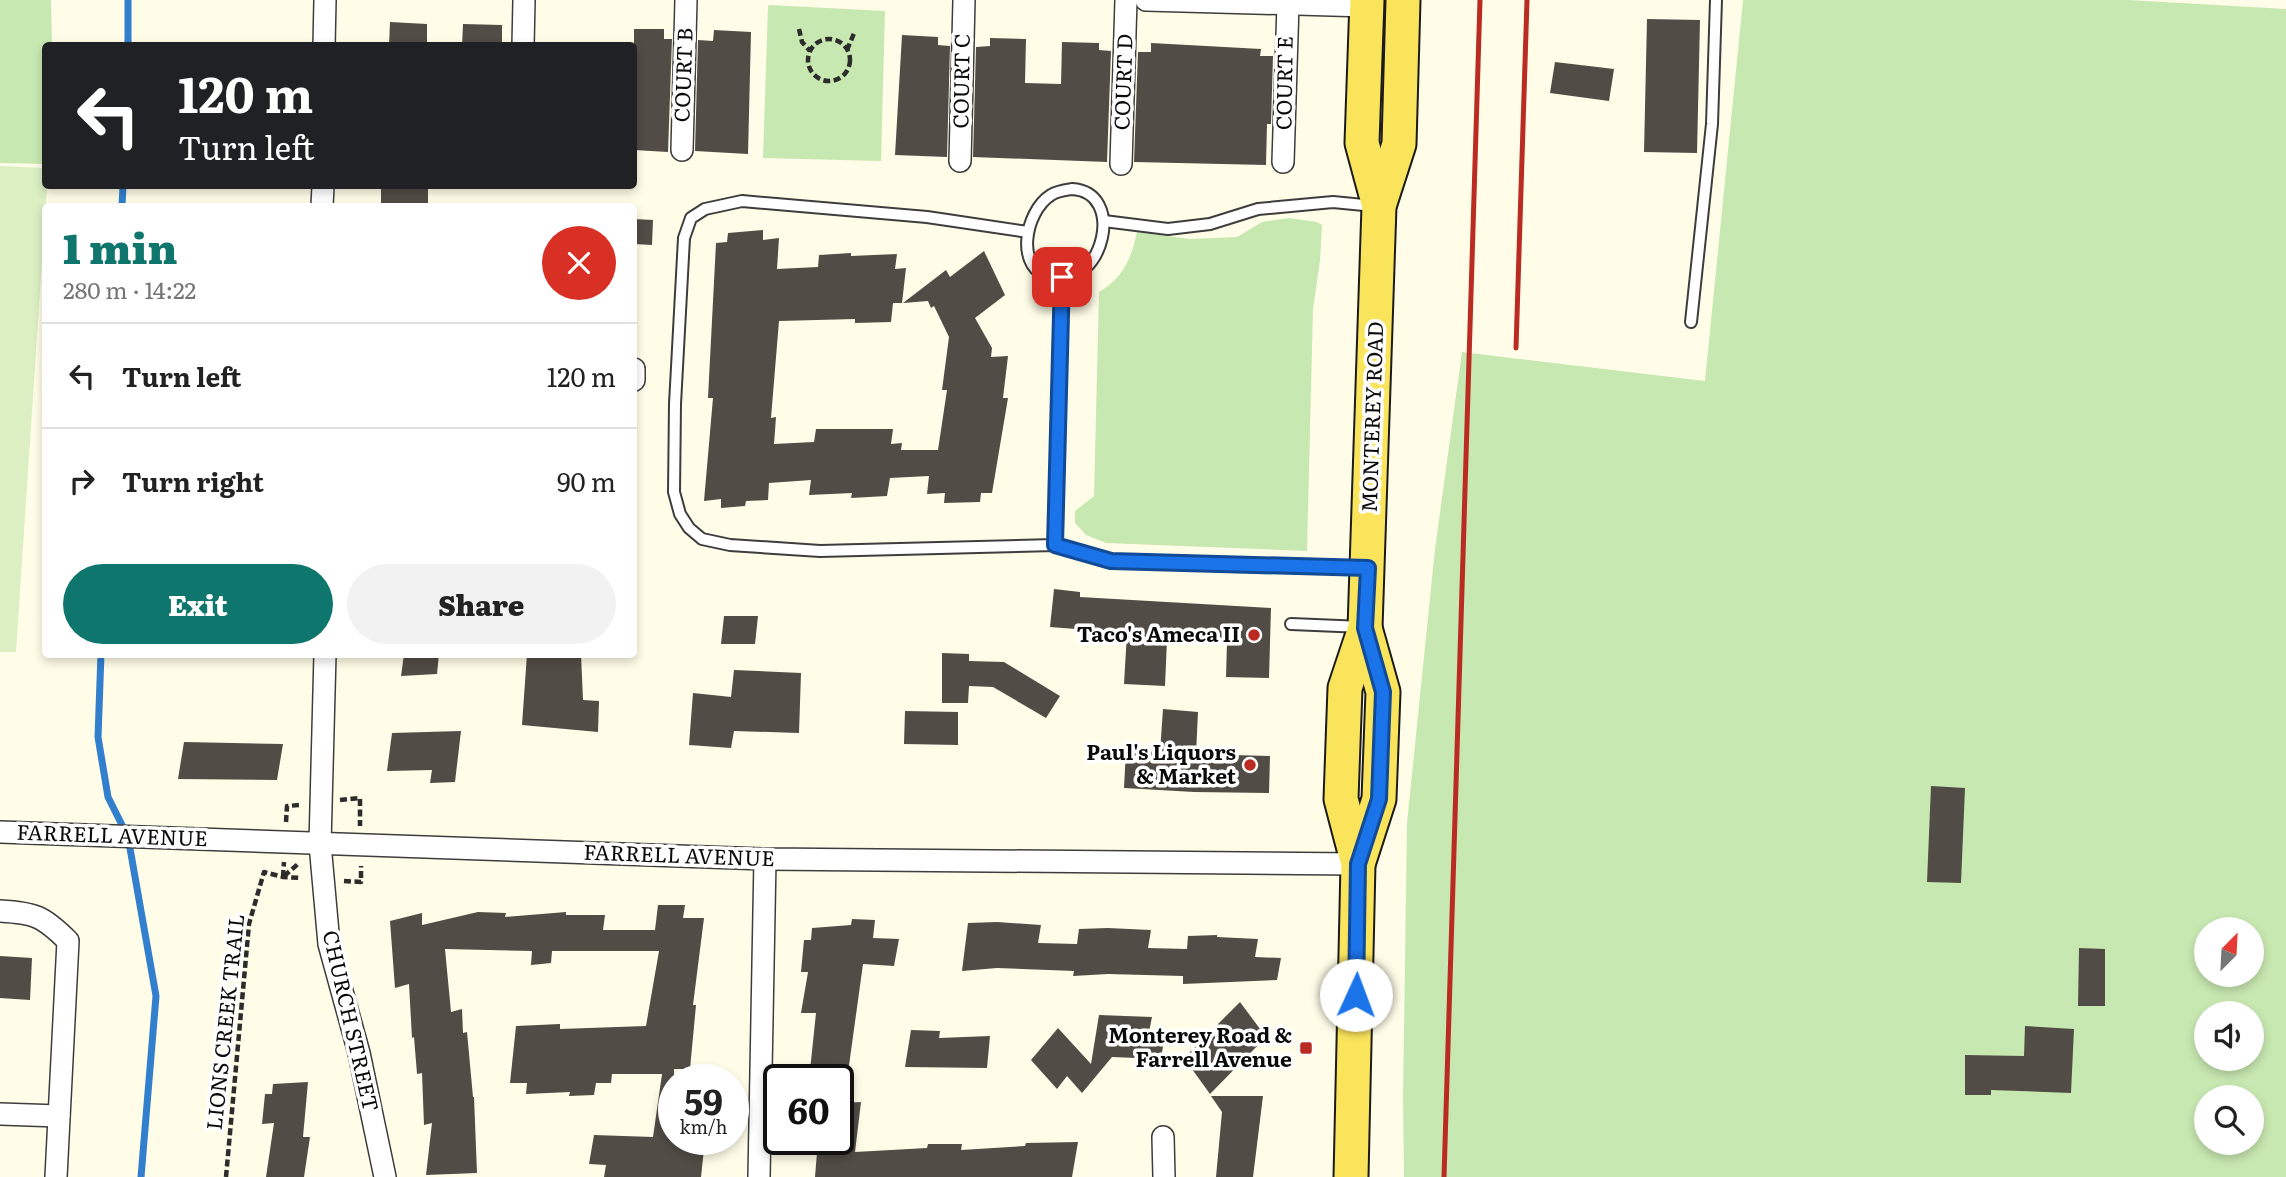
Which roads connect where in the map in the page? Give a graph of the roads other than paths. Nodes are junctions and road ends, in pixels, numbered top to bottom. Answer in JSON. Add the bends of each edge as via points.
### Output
{"nodes":[{"id":1,"x":325,"y":0,"type":"edge"},
{"id":2,"x":524,"y":0,"type":"edge"},
{"id":3,"x":686,"y":0,"type":"edge"},
{"id":4,"x":964,"y":0,"type":"edge"},
{"id":5,"x":1126,"y":0,"type":"edge"},
{"id":6,"x":1146,"y":0,"type":"edge"},
{"id":7,"x":1403,"y":0,"type":"edge"},
{"id":8,"x":1716,"y":0,"type":"edge"},
{"id":9,"x":1367,"y":3,"type":"edge"},
{"id":10,"x":1288,"y":4,"type":"junction"},
{"id":11,"x":324,"y":42,"type":"edge"},
{"id":12,"x":523,"y":42,"type":"edge"},
{"id":13,"x":682,"y":150,"type":"dead end"},
{"id":14,"x":960,"y":161,"type":"dead end"},
{"id":15,"x":1283,"y":162,"type":"dead end"},
{"id":16,"x":1121,"y":164,"type":"dead end"},
{"id":17,"x":1379,"y":206,"type":"junction"},
{"id":18,"x":1104,"y":221,"type":"junction"},
{"id":19,"x":1028,"y":232,"type":"junction"},
{"id":20,"x":1062,"y":277,"type":"junction"},
{"id":21,"x":1691,"y":322,"type":"dead end"},
{"id":22,"x":1055,"y":545,"type":"junction"},
{"id":23,"x":1368,"y":568,"type":"junction"},
{"id":24,"x":1291,"y":624,"type":"dead end"},
{"id":25,"x":1365,"y":628,"type":"junction"},
{"id":26,"x":325,"y":658,"type":"edge"},
{"id":27,"x":0,"y":832,"type":"edge"},
{"id":28,"x":320,"y":844,"type":"junction"},
{"id":29,"x":765,"y":859,"type":"junction"},
{"id":30,"x":1358,"y":864,"type":"junction"},
{"id":31,"x":0,"y":911,"type":"edge"},
{"id":32,"x":0,"y":1114,"type":"edge"},
{"id":33,"x":59,"y":1116,"type":"junction"},
{"id":34,"x":1163,"y":1137,"type":"dead end"},
{"id":35,"x":56,"y":1177,"type":"edge"},
{"id":36,"x":385,"y":1177,"type":"edge"},
{"id":37,"x":759,"y":1177,"type":"edge"},
{"id":38,"x":1164,"y":1177,"type":"edge"},
{"id":39,"x":1351,"y":1177,"type":"edge"}],
"edges":[{"from":1,"to":11,"type":"street"},
{"from":2,"to":12,"type":"street"},
{"from":3,"to":13,"type":"street","name":"COURT B"},
{"from":4,"to":14,"type":"street","name":"COURT C"},
{"from":5,"to":16,"type":"street","name":"COURT D"},
{"from":6,"to":10,"type":"street"},
{"from":7,"to":17,"type":"main road","name":"MONTEREY ROAD","via":[[1399,144]]},
{"from":8,"to":21,"type":"lane","via":[[1712,124]]},
{"from":9,"to":10,"type":"street"},
{"from":9,"to":17,"type":"main road","name":"MONTEREY ROAD","via":[[1362,143]]},
{"from":10,"to":15,"type":"street","name":"COURT E"},
{"from":17,"to":18,"type":"lane","via":[[1333,202],[1258,209],[1210,224],[1168,229]]},
{"from":17,"to":23,"type":"main road","name":"MONTEREY ROAD"},
{"from":18,"to":19,"type":"lane","via":[[1094,199],[1072,189],[1045,199]]},
{"from":18,"to":20,"type":"lane","via":[[1095,257],[1083,270]]},
{"from":19,"to":20,"type":"lane","via":[[1027,250],[1040,272]]},
{"from":19,"to":22,"type":"lane","via":[[927,217],[742,201],[705,209],[691,218],[684,238],[674,492],[689,528],[702,538],[730,545],[820,551]]},
{"from":20,"to":22,"type":"lane"},
{"from":22,"to":23,"type":"lane","via":[[1111,561]]},
{"from":23,"to":25,"type":"main road","name":"MONTEREY ROAD"},
{"from":24,"to":25,"type":"lane"},
{"from":25,"to":30,"type":"main road","name":"MONTEREY ROAD","via":[[1383,692],[1379,799]]},
{"from":26,"to":28,"type":"street","name":"CHURCH STREET"},
{"from":27,"to":28,"type":"street","name":"FARRELL AVENUE"},
{"from":28,"to":29,"type":"street","name":"FARRELL AVENUE"},
{"from":28,"to":36,"type":"street","name":"CHURCH STREET","via":[[329,944],[359,1053]]},
{"from":29,"to":30,"type":"street","name":"FARRELL AVENUE"},
{"from":29,"to":37,"type":"street"},
{"from":30,"to":39,"type":"main road","name":"MONTEREY ROAD"},
{"from":31,"to":33,"type":"street","via":[[29,913],[51,924],[68,941]]},
{"from":32,"to":33,"type":"street"},
{"from":33,"to":35,"type":"street"},
{"from":34,"to":38,"type":"street"}]}
